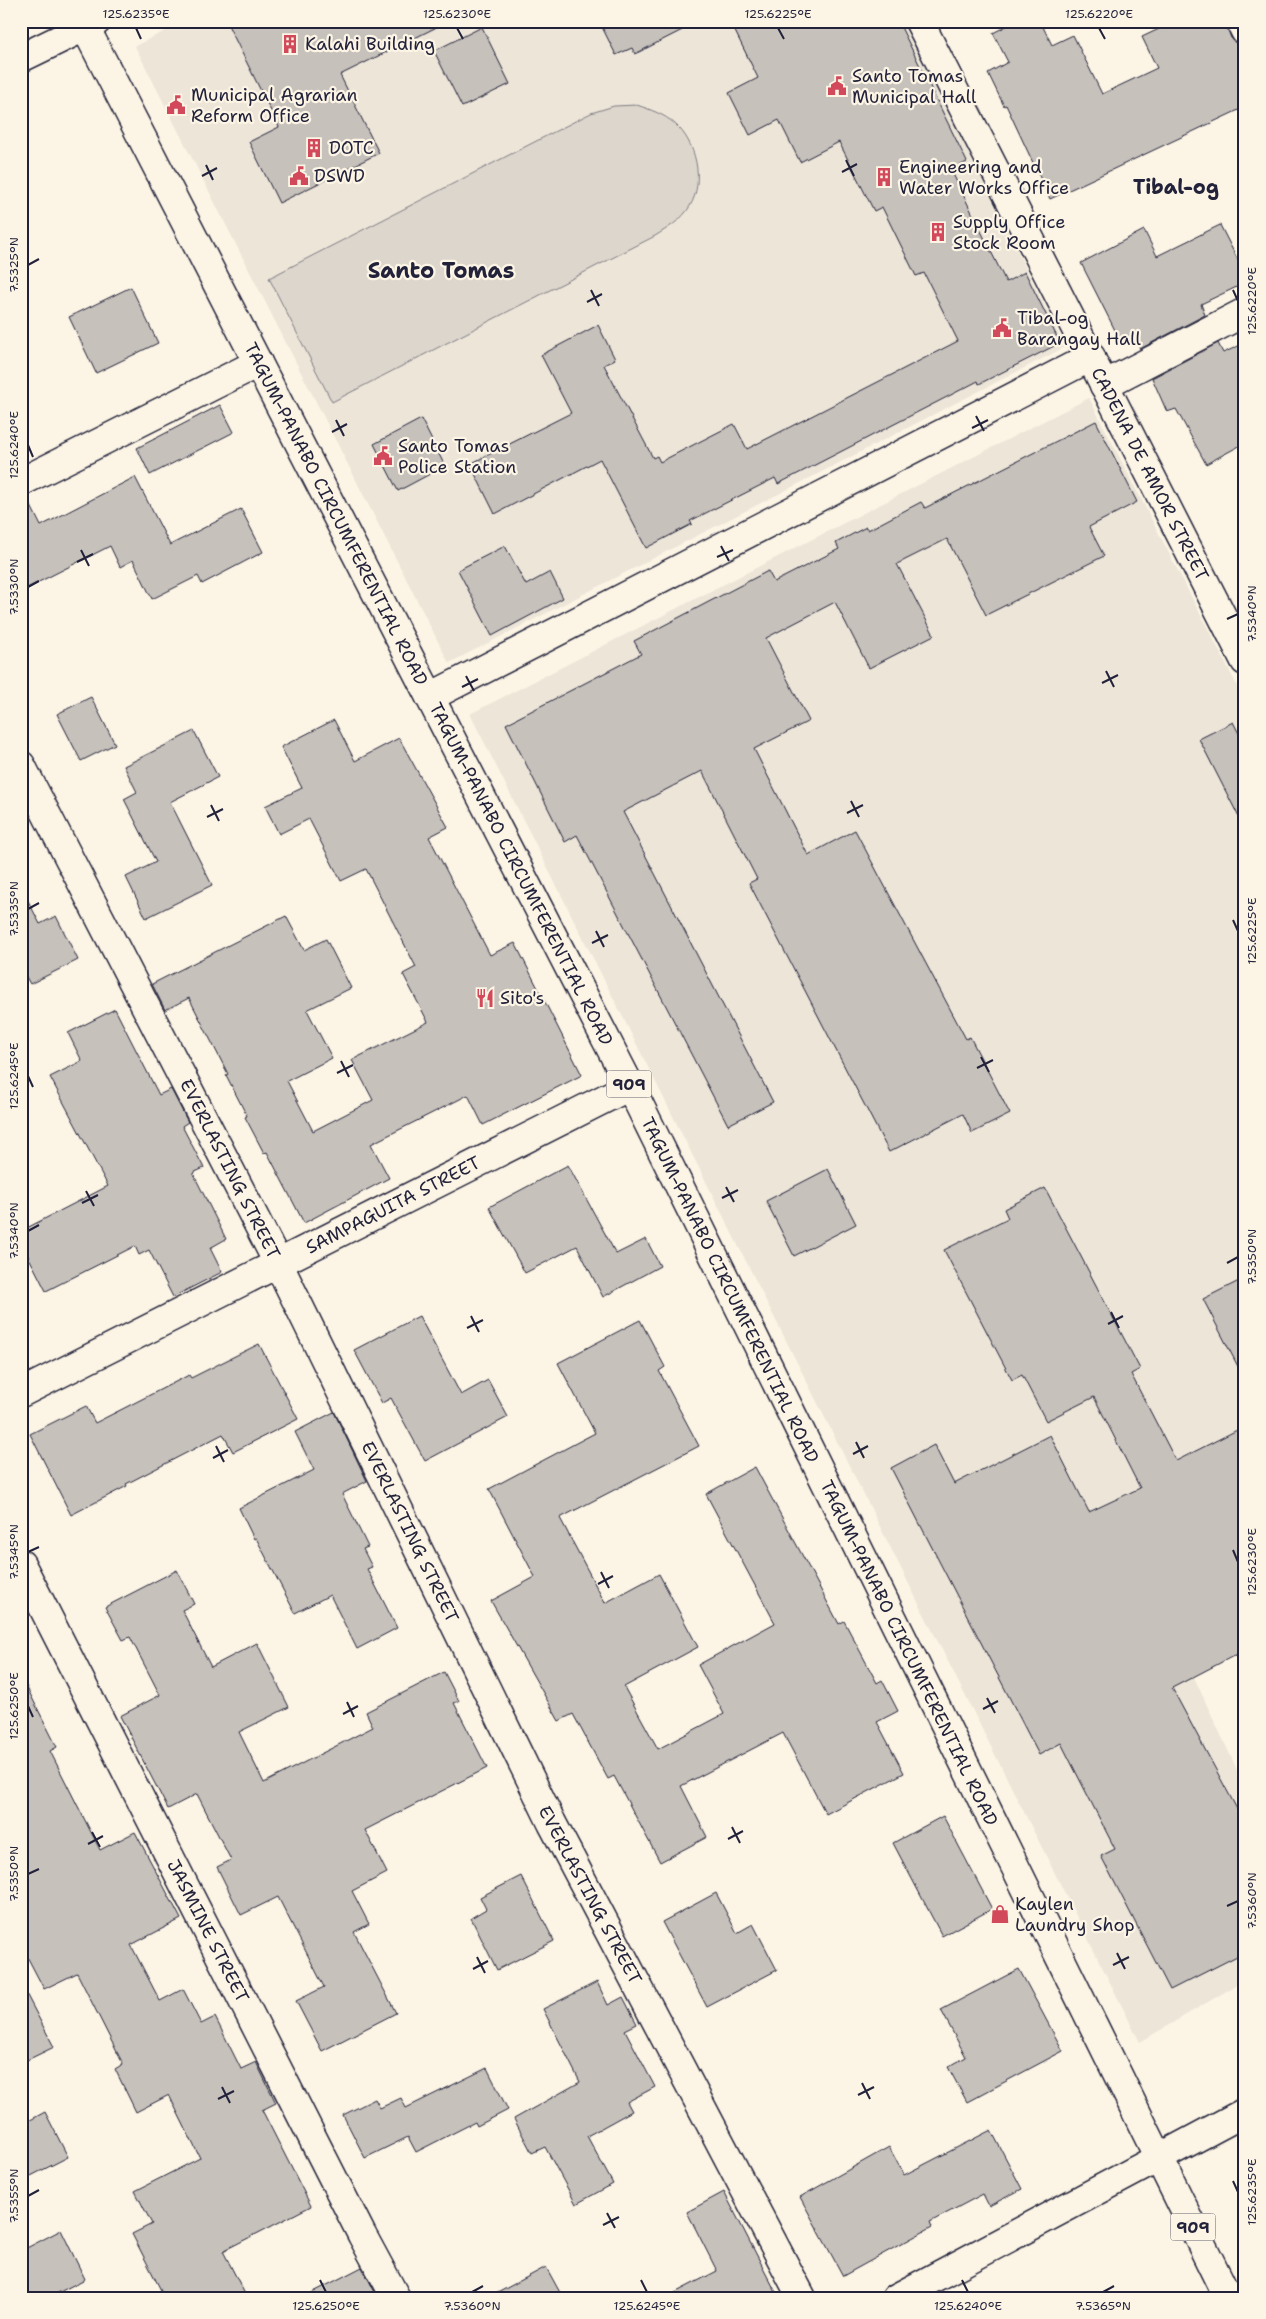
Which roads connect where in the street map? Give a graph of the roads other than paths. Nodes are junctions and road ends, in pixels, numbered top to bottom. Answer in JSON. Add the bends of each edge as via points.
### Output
{"nodes":[{"id":1,"x":919,"y":21,"type":"edge"},
{"id":2,"x":1240,"y":21,"type":"edge"},
{"id":3,"x":88,"y":23,"type":"edge"},
{"id":4,"x":1245,"y":31,"type":"edge"},
{"id":5,"x":21,"y":58,"type":"edge"},
{"id":6,"x":1245,"y":312,"type":"edge"},
{"id":7,"x":1091,"y":357,"type":"junction"},
{"id":8,"x":258,"y":363,"type":"junction"},
{"id":9,"x":1104,"y":384,"type":"junction"},
{"id":10,"x":21,"y":482,"type":"edge"},
{"id":11,"x":1245,"y":661,"type":"edge"},
{"id":12,"x":430,"y":697,"type":"junction"},
{"id":13,"x":21,"y":765,"type":"edge"},
{"id":14,"x":630,"y":1086,"type":"junction"},
{"id":15,"x":278,"y":1263,"type":"junction"},
{"id":16,"x":21,"y":1392,"type":"edge"},
{"id":17,"x":21,"y":1564,"type":"edge"},
{"id":18,"x":1245,"y":2112,"type":"edge"},
{"id":19,"x":1158,"y":2157,"type":"junction"},
{"id":20,"x":396,"y":2298,"type":"edge"},
{"id":21,"x":802,"y":2298,"type":"edge"},
{"id":22,"x":896,"y":2298,"type":"edge"},
{"id":23,"x":1228,"y":2298,"type":"edge"}],
"edges":[{"from":1,"to":7,"type":"street","name":"CADENA DE AMOR STREET"},
{"from":2,"to":4,"type":"street"},
{"from":3,"to":5,"type":"street"},
{"from":3,"to":8,"type":"street","name":"TAGUM-PANABO CIRCUMFERENTIAL ROAD","number":"909"},
{"from":6,"to":9,"type":"street"},
{"from":7,"to":9,"type":"street","name":"CADENA DE AMOR STREET"},
{"from":7,"to":12,"type":"street"},
{"from":8,"to":10,"type":"street"},
{"from":8,"to":12,"type":"street","name":"TAGUM-PANABO CIRCUMFERENTIAL ROAD","number":"909"},
{"from":9,"to":11,"type":"street","name":"CADENA DE AMOR STREET"},
{"from":12,"to":14,"type":"street","name":"TAGUM-PANABO CIRCUMFERENTIAL ROAD","number":"909"},
{"from":13,"to":15,"type":"street","name":"EVERLASTING STREET"},
{"from":14,"to":15,"type":"street","name":"SAMPAGUITA STREET"},
{"from":14,"to":19,"type":"street","name":"TAGUM-PANABO CIRCUMFERENTIAL ROAD","number":"909"},
{"from":15,"to":16,"type":"street","name":"SAMPAGUITA STREET"},
{"from":15,"to":21,"type":"street","name":"EVERLASTING STREET","via":[[552,1823]]},
{"from":17,"to":20,"type":"street","name":"JASMINE STREET"},
{"from":18,"to":19,"type":"street"},
{"from":19,"to":22,"type":"street"},
{"from":19,"to":23,"type":"street","name":"TAGUM-PANABO CIRCUMFERENTIAL ROAD","number":"909"}]}
